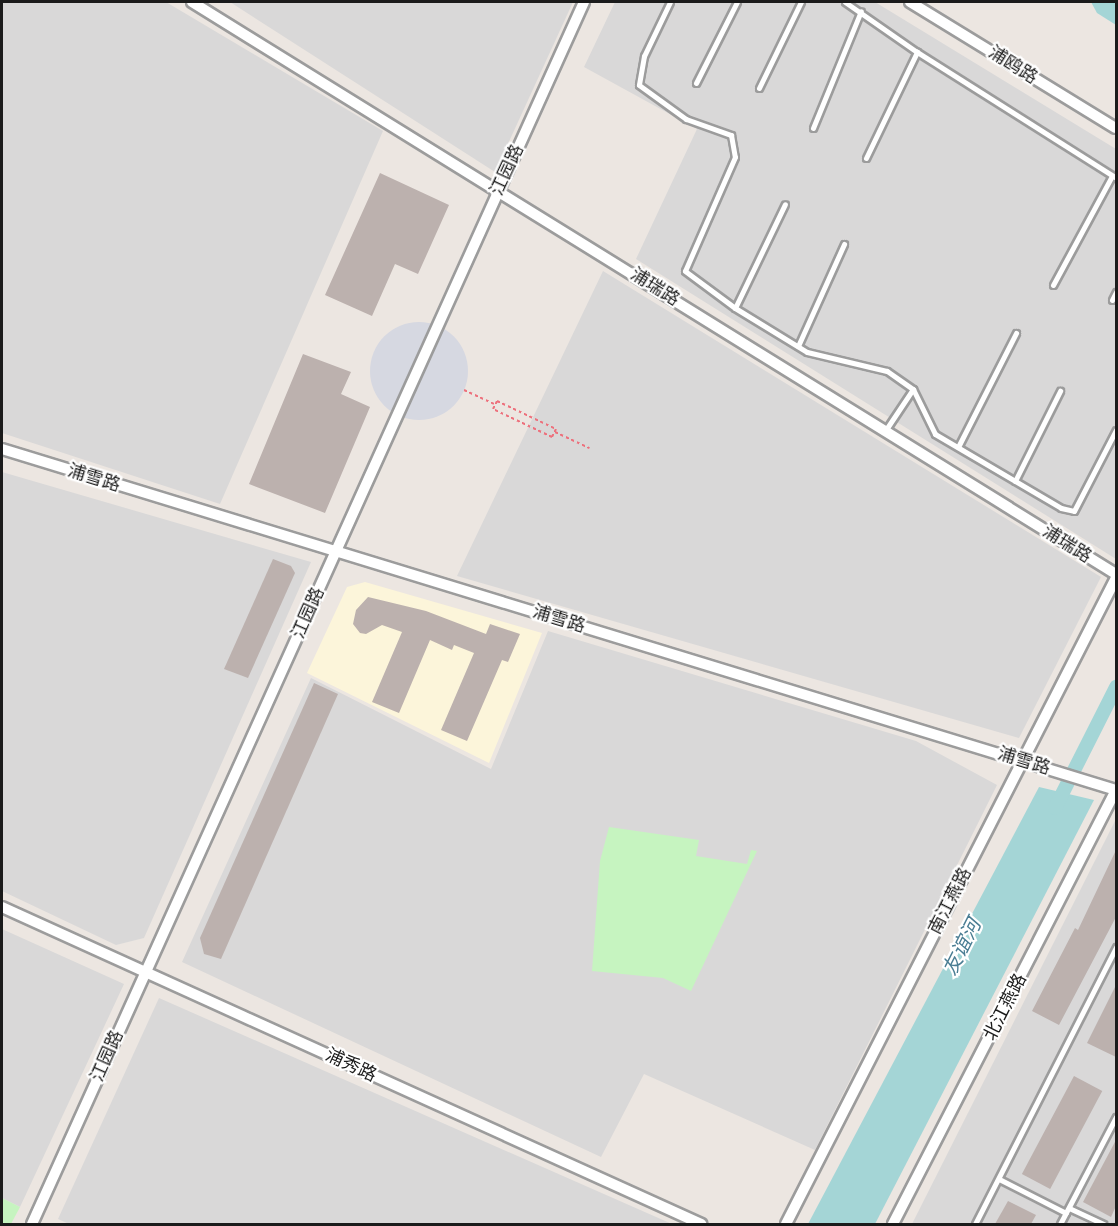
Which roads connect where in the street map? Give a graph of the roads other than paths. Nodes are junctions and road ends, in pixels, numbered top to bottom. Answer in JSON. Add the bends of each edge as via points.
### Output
{"nodes":[{"id":1,"x":192,"y":2,"type":"edge"},
{"id":2,"x":584,"y":2,"type":"edge"},
{"id":3,"x":670,"y":2,"type":"edge"},
{"id":4,"x":737,"y":2,"type":"edge"},
{"id":5,"x":801,"y":2,"type":"edge"},
{"id":6,"x":844,"y":2,"type":"edge"},
{"id":7,"x":910,"y":2,"type":"edge"},
{"id":8,"x":861,"y":11,"type":"junction"},
{"id":9,"x":917,"y":52,"type":"junction"},
{"id":10,"x":696,"y":83,"type":"dead end"},
{"id":11,"x":759,"y":88,"type":"dead end"},
{"id":12,"x":813,"y":128,"type":"dead end"},
{"id":13,"x":1116,"y":128,"type":"edge"},
{"id":14,"x":866,"y":158,"type":"dead end"},
{"id":15,"x":1114,"y":177,"type":"edge"},
{"id":16,"x":497,"y":190,"type":"junction"},
{"id":17,"x":785,"y":204,"type":"dead end"},
{"id":18,"x":844,"y":244,"type":"dead end"},
{"id":19,"x":1053,"y":285,"type":"dead end"},
{"id":20,"x":1116,"y":292,"type":"edge"},
{"id":21,"x":1112,"y":300,"type":"dead end"},
{"id":22,"x":735,"y":308,"type":"junction"},
{"id":23,"x":1016,"y":333,"type":"dead end"},
{"id":24,"x":798,"y":346,"type":"junction"},
{"id":25,"x":913,"y":389,"type":"junction"},
{"id":26,"x":1060,"y":391,"type":"dead end"},
{"id":27,"x":1116,"y":430,"type":"edge"},
{"id":28,"x":885,"y":431,"type":"junction"},
{"id":29,"x":958,"y":447,"type":"junction"},
{"id":30,"x":2,"y":449,"type":"edge"},
{"id":31,"x":1015,"y":481,"type":"junction"},
{"id":32,"x":335,"y":552,"type":"junction"},
{"id":33,"x":1116,"y":576,"type":"edge"},
{"id":34,"x":1021,"y":760,"type":"junction"},
{"id":35,"x":1116,"y":790,"type":"edge"},
{"id":36,"x":2,"y":907,"type":"edge"},
{"id":37,"x":1116,"y":947,"type":"edge"},
{"id":38,"x":144,"y":971,"type":"junction"},
{"id":39,"x":1116,"y":1117,"type":"edge"},
{"id":40,"x":999,"y":1179,"type":"junction"},
{"id":41,"x":1067,"y":1211,"type":"junction"},
{"id":42,"x":32,"y":1224,"type":"edge"},
{"id":43,"x":701,"y":1224,"type":"edge"},
{"id":44,"x":786,"y":1224,"type":"edge"},
{"id":45,"x":892,"y":1224,"type":"edge"},
{"id":46,"x":975,"y":1224,"type":"edge"},
{"id":47,"x":1060,"y":1224,"type":"edge"},
{"id":48,"x":1103,"y":1224,"type":"edge"}],
"edges":[{"from":1,"to":16,"type":"street","name":"浦瑞路"},
{"from":2,"to":16,"type":"street","name":"江园路"},
{"from":3,"to":22,"type":"lane","via":[[644,56],[639,85],[686,119],[731,135],[735,157],[685,271]]},
{"from":4,"to":10,"type":"lane"},
{"from":5,"to":11,"type":"lane"},
{"from":6,"to":8,"type":"lane"},
{"from":7,"to":13,"type":"street","name":"浦鸥路"},
{"from":8,"to":9,"type":"lane"},
{"from":8,"to":12,"type":"lane"},
{"from":9,"to":14,"type":"lane"},
{"from":9,"to":15,"type":"lane","via":[[996,98]]},
{"from":15,"to":19,"type":"lane"},
{"from":16,"to":28,"type":"street","name":"浦瑞路"},
{"from":16,"to":32,"type":"street","name":"江园路"},
{"from":17,"to":22,"type":"lane"},
{"from":18,"to":24,"type":"lane"},
{"from":20,"to":21,"type":"lane"},
{"from":22,"to":24,"type":"lane"},
{"from":23,"to":29,"type":"lane"},
{"from":24,"to":25,"type":"lane","via":[[851,365],[887,371]]},
{"from":25,"to":28,"type":"lane"},
{"from":25,"to":29,"type":"lane","via":[[935,434]]},
{"from":26,"to":31,"type":"lane"},
{"from":27,"to":31,"type":"lane","via":[[1074,511],[1061,508]]},
{"from":28,"to":33,"type":"street","name":"浦瑞路"},
{"from":29,"to":31,"type":"lane"},
{"from":30,"to":32,"type":"street","name":"浦雪路"},
{"from":32,"to":34,"type":"street","name":"浦雪路"},
{"from":32,"to":38,"type":"street","name":"江园路","via":[[230,790]]},
{"from":33,"to":34,"type":"street","name":"南江燕路"},
{"from":34,"to":35,"type":"street","name":"浦雪路"},
{"from":34,"to":44,"type":"street","name":"南江燕路"},
{"from":35,"to":45,"type":"street","name":"北江燕路"},
{"from":36,"to":38,"type":"street","name":"浦秀路"},
{"from":37,"to":40,"type":"lane"},
{"from":38,"to":42,"type":"street","name":"江园路"},
{"from":38,"to":43,"type":"street","name":"浦秀路"},
{"from":39,"to":41,"type":"lane"},
{"from":40,"to":41,"type":"lane"},
{"from":40,"to":46,"type":"lane"},
{"from":41,"to":47,"type":"lane"},
{"from":41,"to":48,"type":"lane"}]}
